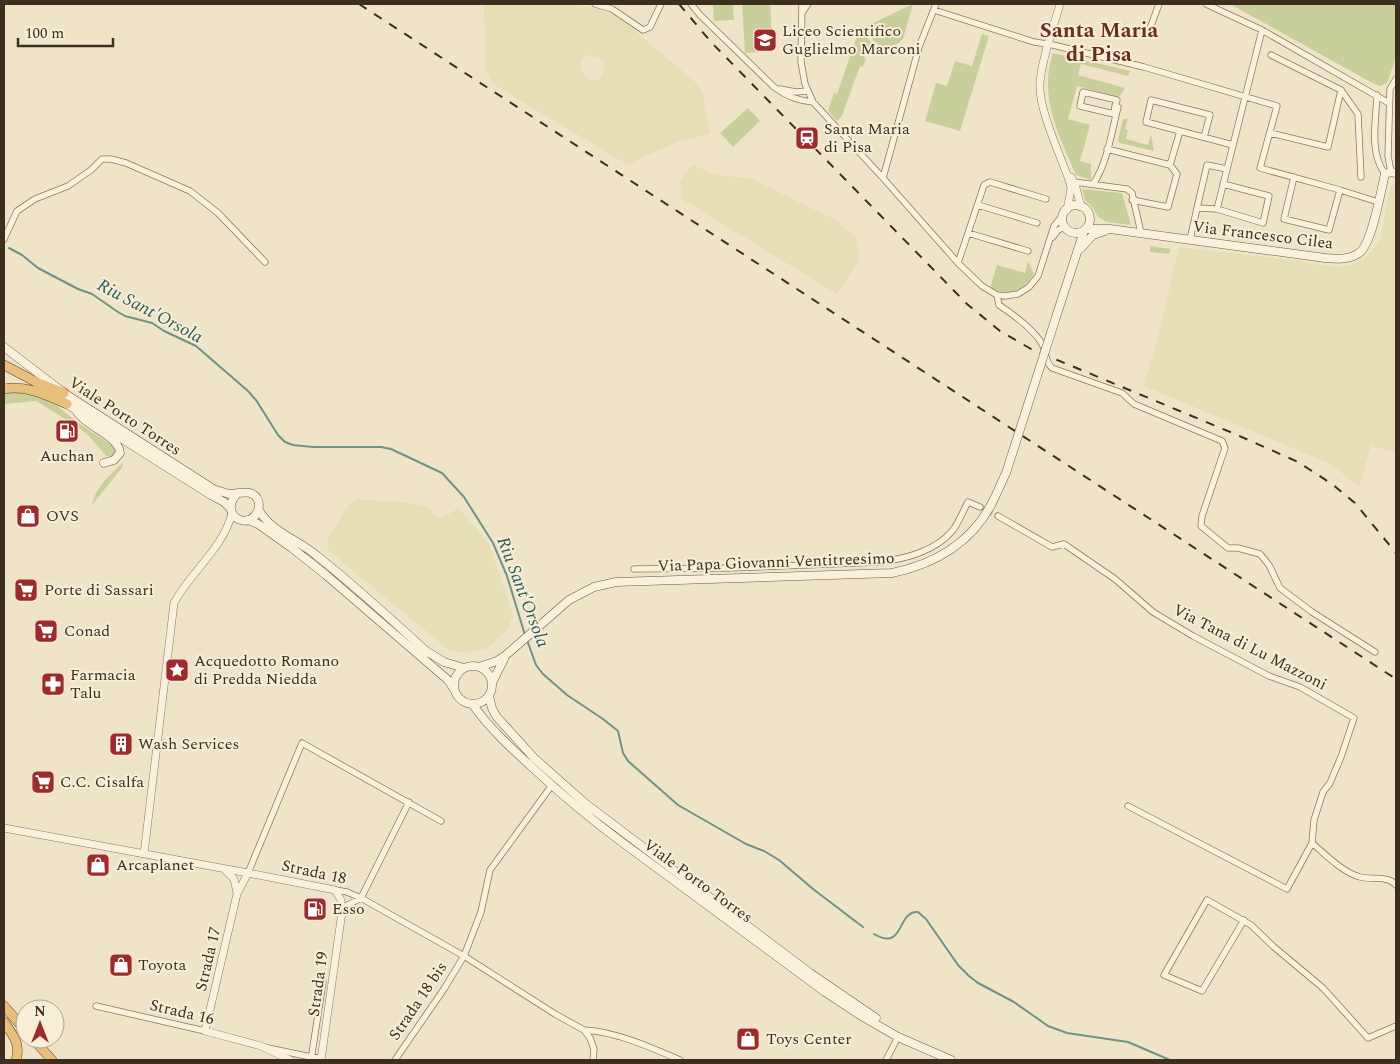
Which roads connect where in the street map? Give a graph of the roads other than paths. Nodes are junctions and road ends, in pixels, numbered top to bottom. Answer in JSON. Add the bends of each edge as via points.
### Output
{"nodes":[{"id":1,"x":595,"y":4,"type":"edge"},
{"id":2,"x":661,"y":4,"type":"edge"},
{"id":3,"x":691,"y":4,"type":"edge"},
{"id":4,"x":802,"y":4,"type":"edge"},
{"id":5,"x":808,"y":4,"type":"edge"},
{"id":6,"x":1060,"y":4,"type":"edge"},
{"id":7,"x":1159,"y":4,"type":"edge"},
{"id":8,"x":1206,"y":4,"type":"edge"},
{"id":9,"x":935,"y":7,"type":"edge"},
{"id":10,"x":802,"y":13,"type":"junction"},
{"id":11,"x":1262,"y":30,"type":"junction"},
{"id":12,"x":1148,"y":34,"type":"dead end"},
{"id":13,"x":1049,"y":44,"type":"junction"},
{"id":14,"x":1271,"y":55,"type":"dead end"},
{"id":15,"x":1396,"y":79,"type":"edge"},
{"id":16,"x":774,"y":87,"type":"junction"},
{"id":17,"x":1390,"y":89,"type":"junction"},
{"id":18,"x":807,"y":90,"type":"junction"},
{"id":19,"x":1341,"y":90,"type":"junction"},
{"id":20,"x":1377,"y":95,"type":"junction"},
{"id":21,"x":1246,"y":97,"type":"junction"},
{"id":22,"x":813,"y":102,"type":"junction"},
{"id":23,"x":1389,"y":103,"type":"junction"},
{"id":24,"x":1115,"y":106,"type":"junction"},
{"id":25,"x":1180,"y":131,"type":"junction"},
{"id":26,"x":1270,"y":134,"type":"junction"},
{"id":27,"x":1204,"y":137,"type":"junction"},
{"id":28,"x":1233,"y":145,"type":"junction"},
{"id":29,"x":1107,"y":150,"type":"junction"},
{"id":30,"x":1064,"y":164,"type":"junction"},
{"id":31,"x":1170,"y":165,"type":"junction"},
{"id":32,"x":1227,"y":169,"type":"junction"},
{"id":33,"x":1391,"y":173,"type":"edge"},
{"id":34,"x":1294,"y":177,"type":"junction"},
{"id":35,"x":1361,"y":177,"type":"dead end"},
{"id":36,"x":883,"y":178,"type":"junction"},
{"id":37,"x":1074,"y":182,"type":"junction"},
{"id":38,"x":1093,"y":184,"type":"junction"},
{"id":39,"x":1223,"y":184,"type":"junction"},
{"id":40,"x":1340,"y":190,"type":"junction"},
{"id":41,"x":1046,"y":199,"type":"dead end"},
{"id":42,"x":1132,"y":200,"type":"junction"},
{"id":43,"x":1378,"y":202,"type":"junction"},
{"id":44,"x":978,"y":205,"type":"junction"},
{"id":45,"x":1080,"y":207,"type":"junction"},
{"id":46,"x":1197,"y":208,"type":"junction"},
{"id":47,"x":1217,"y":209,"type":"junction"},
{"id":48,"x":1065,"y":212,"type":"junction"},
{"id":49,"x":1090,"y":218,"type":"junction"},
{"id":50,"x":1037,"y":223,"type":"dead end"},
{"id":51,"x":1067,"y":229,"type":"junction"},
{"id":52,"x":1110,"y":229,"type":"junction"},
{"id":53,"x":1085,"y":230,"type":"junction"},
{"id":54,"x":968,"y":233,"type":"junction"},
{"id":55,"x":1141,"y":233,"type":"junction"},
{"id":56,"x":4,"y":239,"type":"edge"},
{"id":57,"x":1050,"y":240,"type":"junction"},
{"id":58,"x":1190,"y":240,"type":"junction"},
{"id":59,"x":1028,"y":251,"type":"dead end"},
{"id":60,"x":1077,"y":254,"type":"junction"},
{"id":61,"x":265,"y":262,"type":"dead end"},
{"id":62,"x":958,"y":263,"type":"junction"},
{"id":63,"x":997,"y":295,"type":"junction"},
{"id":64,"x":4,"y":347,"type":"edge"},
{"id":65,"x":4,"y":365,"type":"edge"},
{"id":66,"x":36,"y":382,"type":"junction"},
{"id":67,"x":4,"y":389,"type":"edge"},
{"id":68,"x":64,"y":393,"type":"junction"},
{"id":69,"x":70,"y":406,"type":"junction"},
{"id":70,"x":104,"y":463,"type":"dead end"},
{"id":71,"x":238,"y":493,"type":"junction"},
{"id":72,"x":980,"y":507,"type":"tunnel mouth"},
{"id":73,"x":259,"y":510,"type":"junction"},
{"id":74,"x":231,"y":511,"type":"junction"},
{"id":75,"x":998,"y":516,"type":"tunnel mouth"},
{"id":76,"x":239,"y":520,"type":"junction"},
{"id":77,"x":248,"y":520,"type":"junction"},
{"id":78,"x":226,"y":530,"type":"junction"},
{"id":79,"x":730,"y":568,"type":"junction"},
{"id":80,"x":634,"y":569,"type":"dead end"},
{"id":81,"x":727,"y":578,"type":"junction"},
{"id":82,"x":1374,"y":652,"type":"dead end"},
{"id":83,"x":506,"y":656,"type":"junction"},
{"id":84,"x":479,"y":667,"type":"junction"},
{"id":85,"x":464,"y":668,"type":"junction"},
{"id":86,"x":492,"y":683,"type":"junction"},
{"id":87,"x":454,"y":689,"type":"junction"},
{"id":88,"x":489,"y":696,"type":"junction"},
{"id":89,"x":473,"y":705,"type":"junction"},
{"id":90,"x":552,"y":785,"type":"junction"},
{"id":91,"x":409,"y":802,"type":"junction"},
{"id":92,"x":1128,"y":806,"type":"dead end"},
{"id":93,"x":442,"y":821,"type":"dead end"},
{"id":94,"x":4,"y":828,"type":"edge"},
{"id":95,"x":1312,"y":843,"type":"junction"},
{"id":96,"x":144,"y":854,"type":"junction"},
{"id":97,"x":224,"y":869,"type":"junction"},
{"id":98,"x":248,"y":873,"type":"junction"},
{"id":99,"x":1396,"y":885,"type":"edge"},
{"id":100,"x":335,"y":890,"type":"junction"},
{"id":101,"x":237,"y":894,"type":"junction"},
{"id":102,"x":361,"y":898,"type":"junction"},
{"id":103,"x":342,"y":912,"type":"junction"},
{"id":104,"x":1244,"y":920,"type":"junction"},
{"id":105,"x":464,"y":956,"type":"junction"},
{"id":106,"x":323,"y":982,"type":"dead end"},
{"id":107,"x":4,"y":1006,"type":"edge"},
{"id":108,"x":96,"y":1006,"type":"dead end"},
{"id":109,"x":15,"y":1019,"type":"edge"},
{"id":110,"x":4,"y":1022,"type":"edge"},
{"id":111,"x":1396,"y":1026,"type":"edge"},
{"id":112,"x":584,"y":1030,"type":"junction"},
{"id":113,"x":205,"y":1031,"type":"junction"},
{"id":114,"x":898,"y":1037,"type":"junction"},
{"id":115,"x":261,"y":1046,"type":"junction"},
{"id":116,"x":42,"y":1049,"type":"edge"},
{"id":117,"x":929,"y":1050,"type":"junction"},
{"id":118,"x":311,"y":1059,"type":"edge"},
{"id":119,"x":321,"y":1059,"type":"edge"},
{"id":120,"x":16,"y":1060,"type":"edge"},
{"id":121,"x":52,"y":1060,"type":"edge"},
{"id":122,"x":290,"y":1060,"type":"edge"},
{"id":123,"x":395,"y":1060,"type":"edge"},
{"id":124,"x":593,"y":1060,"type":"edge"},
{"id":125,"x":680,"y":1060,"type":"edge"},
{"id":126,"x":886,"y":1060,"type":"edge"},
{"id":127,"x":951,"y":1060,"type":"edge"}],
"edges":[{"from":1,"to":2,"type":"street","via":[[612,9],[643,30],[650,28]]},
{"from":3,"to":16,"type":"street"},
{"from":4,"to":10,"type":"street"},
{"from":5,"to":10,"type":"street"},
{"from":6,"to":13,"type":"street"},
{"from":7,"to":12,"type":"street"},
{"from":8,"to":11,"type":"street"},
{"from":9,"to":13,"type":"street","via":[[1034,42]]},
{"from":9,"to":36,"type":"street","via":[[919,47]]},
{"from":10,"to":18,"type":"street","via":[[801,62]]},
{"from":11,"to":20,"type":"street"},
{"from":11,"to":21,"type":"street"},
{"from":13,"to":21,"type":"street"},
{"from":13,"to":30,"type":"street","via":[[1040,84],[1041,100]]},
{"from":14,"to":19,"type":"street"},
{"from":15,"to":17,"type":"street","name":"Via Francesco Cilea"},
{"from":16,"to":18,"type":"street","via":[[796,92]]},
{"from":16,"to":22,"type":"street","via":[[786,96]]},
{"from":17,"to":20,"type":"street"},
{"from":17,"to":23,"type":"street","name":"Via Francesco Cilea"},
{"from":18,"to":22,"type":"street"},
{"from":19,"to":26,"type":"street","via":[[1328,147]]},
{"from":19,"to":35,"type":"street","via":[[1358,114]]},
{"from":20,"to":23,"type":"street"},
{"from":20,"to":33,"type":"street","via":[[1374,147],[1380,167]]},
{"from":21,"to":26,"type":"street","via":[[1277,106]]},
{"from":21,"to":28,"type":"street"},
{"from":22,"to":36,"type":"street"},
{"from":23,"to":33,"type":"street","name":"Via Francesco Cilea","via":[[1388,156]]},
{"from":24,"to":24,"type":"street","via":[[1117,100],[1083,92],[1080,106],[1114,114]]},
{"from":24,"to":29,"type":"street","via":[[1118,107]]},
{"from":25,"to":27,"type":"street"},
{"from":25,"to":27,"type":"street","via":[[1146,122],[1151,100],[1210,115]]},
{"from":25,"to":31,"type":"street"},
{"from":26,"to":34,"type":"street","via":[[1260,168]]},
{"from":27,"to":28,"type":"street"},
{"from":28,"to":32,"type":"street"},
{"from":29,"to":31,"type":"street"},
{"from":29,"to":38,"type":"street"},
{"from":30,"to":37,"type":"street"},
{"from":30,"to":48,"type":"street","via":[[1071,189]]},
{"from":31,"to":42,"type":"street","via":[[1177,174],[1168,207]]},
{"from":32,"to":39,"type":"street"},
{"from":32,"to":46,"type":"street","via":[[1207,165]]},
{"from":33,"to":43,"type":"main road","name":"Via Francesco Cilea"},
{"from":34,"to":40,"type":"street"},
{"from":34,"to":40,"type":"street","via":[[1284,219],[1329,230]]},
{"from":36,"to":62,"type":"street"},
{"from":37,"to":38,"type":"street"},
{"from":37,"to":45,"type":"street"},
{"from":38,"to":42,"type":"street","via":[[1127,189],[1132,193]]},
{"from":39,"to":47,"type":"street"},
{"from":39,"to":47,"type":"street","via":[[1269,196],[1263,223]]},
{"from":40,"to":43,"type":"street"},
{"from":41,"to":44,"type":"street","via":[[990,182],[984,185]]},
{"from":42,"to":55,"type":"street"},
{"from":43,"to":58,"type":"main road","name":"Via Francesco Cilea","via":[[1368,243],[1361,252],[1348,258],[1325,258]]},
{"from":44,"to":50,"type":"street"},
{"from":44,"to":54,"type":"street"},
{"from":45,"to":48,"type":"main road","via":[[1073,206]]},
{"from":45,"to":49,"type":"main road"},
{"from":46,"to":47,"type":"street"},
{"from":46,"to":58,"type":"street"},
{"from":48,"to":51,"type":"main road","via":[[1063,223]]},
{"from":48,"to":57,"type":"street","via":[[1054,226]]},
{"from":49,"to":52,"type":"main road","name":"Via Francesco Cilea"},
{"from":49,"to":53,"type":"main road"},
{"from":51,"to":53,"type":"main road","via":[[1079,233]]},
{"from":51,"to":57,"type":"street","via":[[1058,230]]},
{"from":51,"to":60,"type":"main road","via":[[1074,239]]},
{"from":52,"to":53,"type":"main road","name":"Via Francesco Cilea"},
{"from":52,"to":55,"type":"main road","name":"Via Francesco Cilea"},
{"from":52,"to":60,"type":"main road","via":[[1093,235]]},
{"from":53,"to":60,"type":"main road","name":"Via Papa Giovanni Ventitreesimo"},
{"from":54,"to":59,"type":"street"},
{"from":54,"to":62,"type":"street"},
{"from":55,"to":58,"type":"main road","name":"Via Francesco Cilea"},
{"from":56,"to":61,"type":"street","via":[[17,210],[68,186],[102,159],[111,159],[190,191],[218,213]]},
{"from":57,"to":63,"type":"street","via":[[1029,288],[1018,294]]},
{"from":60,"to":81,"type":"main road","name":"Via Papa Giovanni Ventitreesimo","bridge":true,"via":[[1006,472],[991,505],[956,548],[926,563],[892,573]]},
{"from":62,"to":63,"type":"street","via":[[982,286]]},
{"from":63,"to":82,"type":"street","via":[[999,305],[1020,320],[1041,342],[1047,364],[1052,368],[1122,393],[1134,404],[1222,441],[1224,454],[1201,526],[1228,548],[1260,554],[1280,588]]},
{"from":64,"to":68,"type":"main road","name":"Viale Porto Torres"},
{"from":65,"to":66,"type":"highway"},
{"from":66,"to":68,"type":"highway"},
{"from":66,"to":69,"type":"highway"},
{"from":67,"to":69,"type":"highway","via":[[33,390]]},
{"from":68,"to":71,"type":"main road","name":"Viale Porto Torres","via":[[215,490]]},
{"from":69,"to":70,"type":"main road","via":[[82,420],[116,442],[120,453],[118,457]]},
{"from":69,"to":74,"type":"main road","name":"Viale Porto Torres","via":[[224,502]]},
{"from":71,"to":73,"type":"main road","via":[[254,495]]},
{"from":71,"to":74,"type":"main road","via":[[231,503]]},
{"from":72,"to":79,"type":"street","via":[[968,502],[953,530],[942,540],[905,559]]},
{"from":73,"to":77,"type":"main road"},
{"from":73,"to":85,"type":"main road","via":[[263,517],[315,554],[426,651],[444,662]]},
{"from":74,"to":76,"type":"main road"},
{"from":74,"to":78,"type":"street"},
{"from":75,"to":95,"type":"street","name":"Via Tana di Lu Mazzoni","via":[[1052,547],[1064,544],[1115,579],[1153,612],[1193,636],[1269,676],[1300,687],[1354,718],[1341,757],[1323,792],[1314,820]]},
{"from":76,"to":77,"type":"main road"},
{"from":76,"to":78,"type":"street"},
{"from":77,"to":87,"type":"main road","via":[[326,575],[448,680]]},
{"from":78,"to":96,"type":"street","via":[[174,602]]},
{"from":79,"to":80,"type":"street"},
{"from":79,"to":81,"type":"street"},
{"from":81,"to":83,"type":"main road","name":"Via Papa Giovanni Ventitreesimo","via":[[616,582],[594,587],[570,600]]},
{"from":83,"to":84,"type":"main road","name":"Via Papa Giovanni Ventitreesimo"},
{"from":83,"to":86,"type":"main road","name":"Via Papa Giovanni Ventitreesimo"},
{"from":84,"to":85,"type":"main road"},
{"from":84,"to":86,"type":"main road","via":[[486,670]]},
{"from":85,"to":87,"type":"main road","via":[[454,681]]},
{"from":86,"to":88,"type":"main road"},
{"from":87,"to":89,"type":"main road","via":[[461,700]]},
{"from":88,"to":89,"type":"main road"},
{"from":88,"to":117,"type":"main road","name":"Viale Porto Torres","via":[[496,716],[534,758],[586,804],[810,973],[870,1015]]},
{"from":89,"to":90,"type":"main road","name":"Viale Porto Torres","via":[[497,734]]},
{"from":90,"to":105,"type":"street","name":"Strada 18 bis","via":[[490,870],[481,912]]},
{"from":90,"to":114,"type":"main road","name":"Viale Porto Torres","via":[[601,827],[825,992]]},
{"from":91,"to":93,"type":"street"},
{"from":91,"to":98,"type":"street","via":[[302,743]]},
{"from":91,"to":102,"type":"street"},
{"from":92,"to":95,"type":"street","name":"Via Tana di Lu Mazzoni","via":[[1287,889]]},
{"from":94,"to":96,"type":"street","name":"Strada 18"},
{"from":95,"to":99,"type":"street","via":[[1348,872],[1360,877],[1382,878]]},
{"from":96,"to":97,"type":"street","name":"Strada 18"},
{"from":97,"to":98,"type":"street","name":"Strada 18"},
{"from":97,"to":101,"type":"street","via":[[234,879]]},
{"from":98,"to":100,"type":"street","name":"Strada 18"},
{"from":98,"to":101,"type":"street","name":"Strada 17"},
{"from":100,"to":102,"type":"street","name":"Strada 18"},
{"from":100,"to":103,"type":"street","name":"Strada 19","via":[[341,900]]},
{"from":101,"to":113,"type":"street","name":"Strada 17"},
{"from":102,"to":103,"type":"street"},
{"from":102,"to":105,"type":"street","name":"Strada 18"},
{"from":103,"to":119,"type":"street","name":"Strada 19"},
{"from":104,"to":104,"type":"street","via":[[1207,900],[1164,975],[1202,991]]},
{"from":104,"to":111,"type":"street","via":[[1323,988],[1368,1038]]},
{"from":105,"to":112,"type":"street","name":"Strada 18"},
{"from":105,"to":123,"type":"street","name":"Strada 18 bis"},
{"from":106,"to":118,"type":"street"},
{"from":107,"to":109,"type":"highway"},
{"from":108,"to":113,"type":"street","name":"Strada 16"},
{"from":110,"to":120,"type":"highway","via":[[16,1039]]},
{"from":112,"to":124,"type":"street","via":[[594,1049]]},
{"from":112,"to":125,"type":"street","name":"Strada 18","via":[[628,1040]]},
{"from":113,"to":115,"type":"street","name":"Strada 16"},
{"from":114,"to":117,"type":"main road","name":"Viale Porto Torres"},
{"from":114,"to":126,"type":"street"},
{"from":115,"to":118,"type":"street","name":"Strada 16"},
{"from":115,"to":122,"type":"street","name":"Strada 16"},
{"from":116,"to":121,"type":"highway"},
{"from":117,"to":127,"type":"main road","name":"Viale Porto Torres"},
{"from":118,"to":119,"type":"street","name":"Strada 16"}]}
